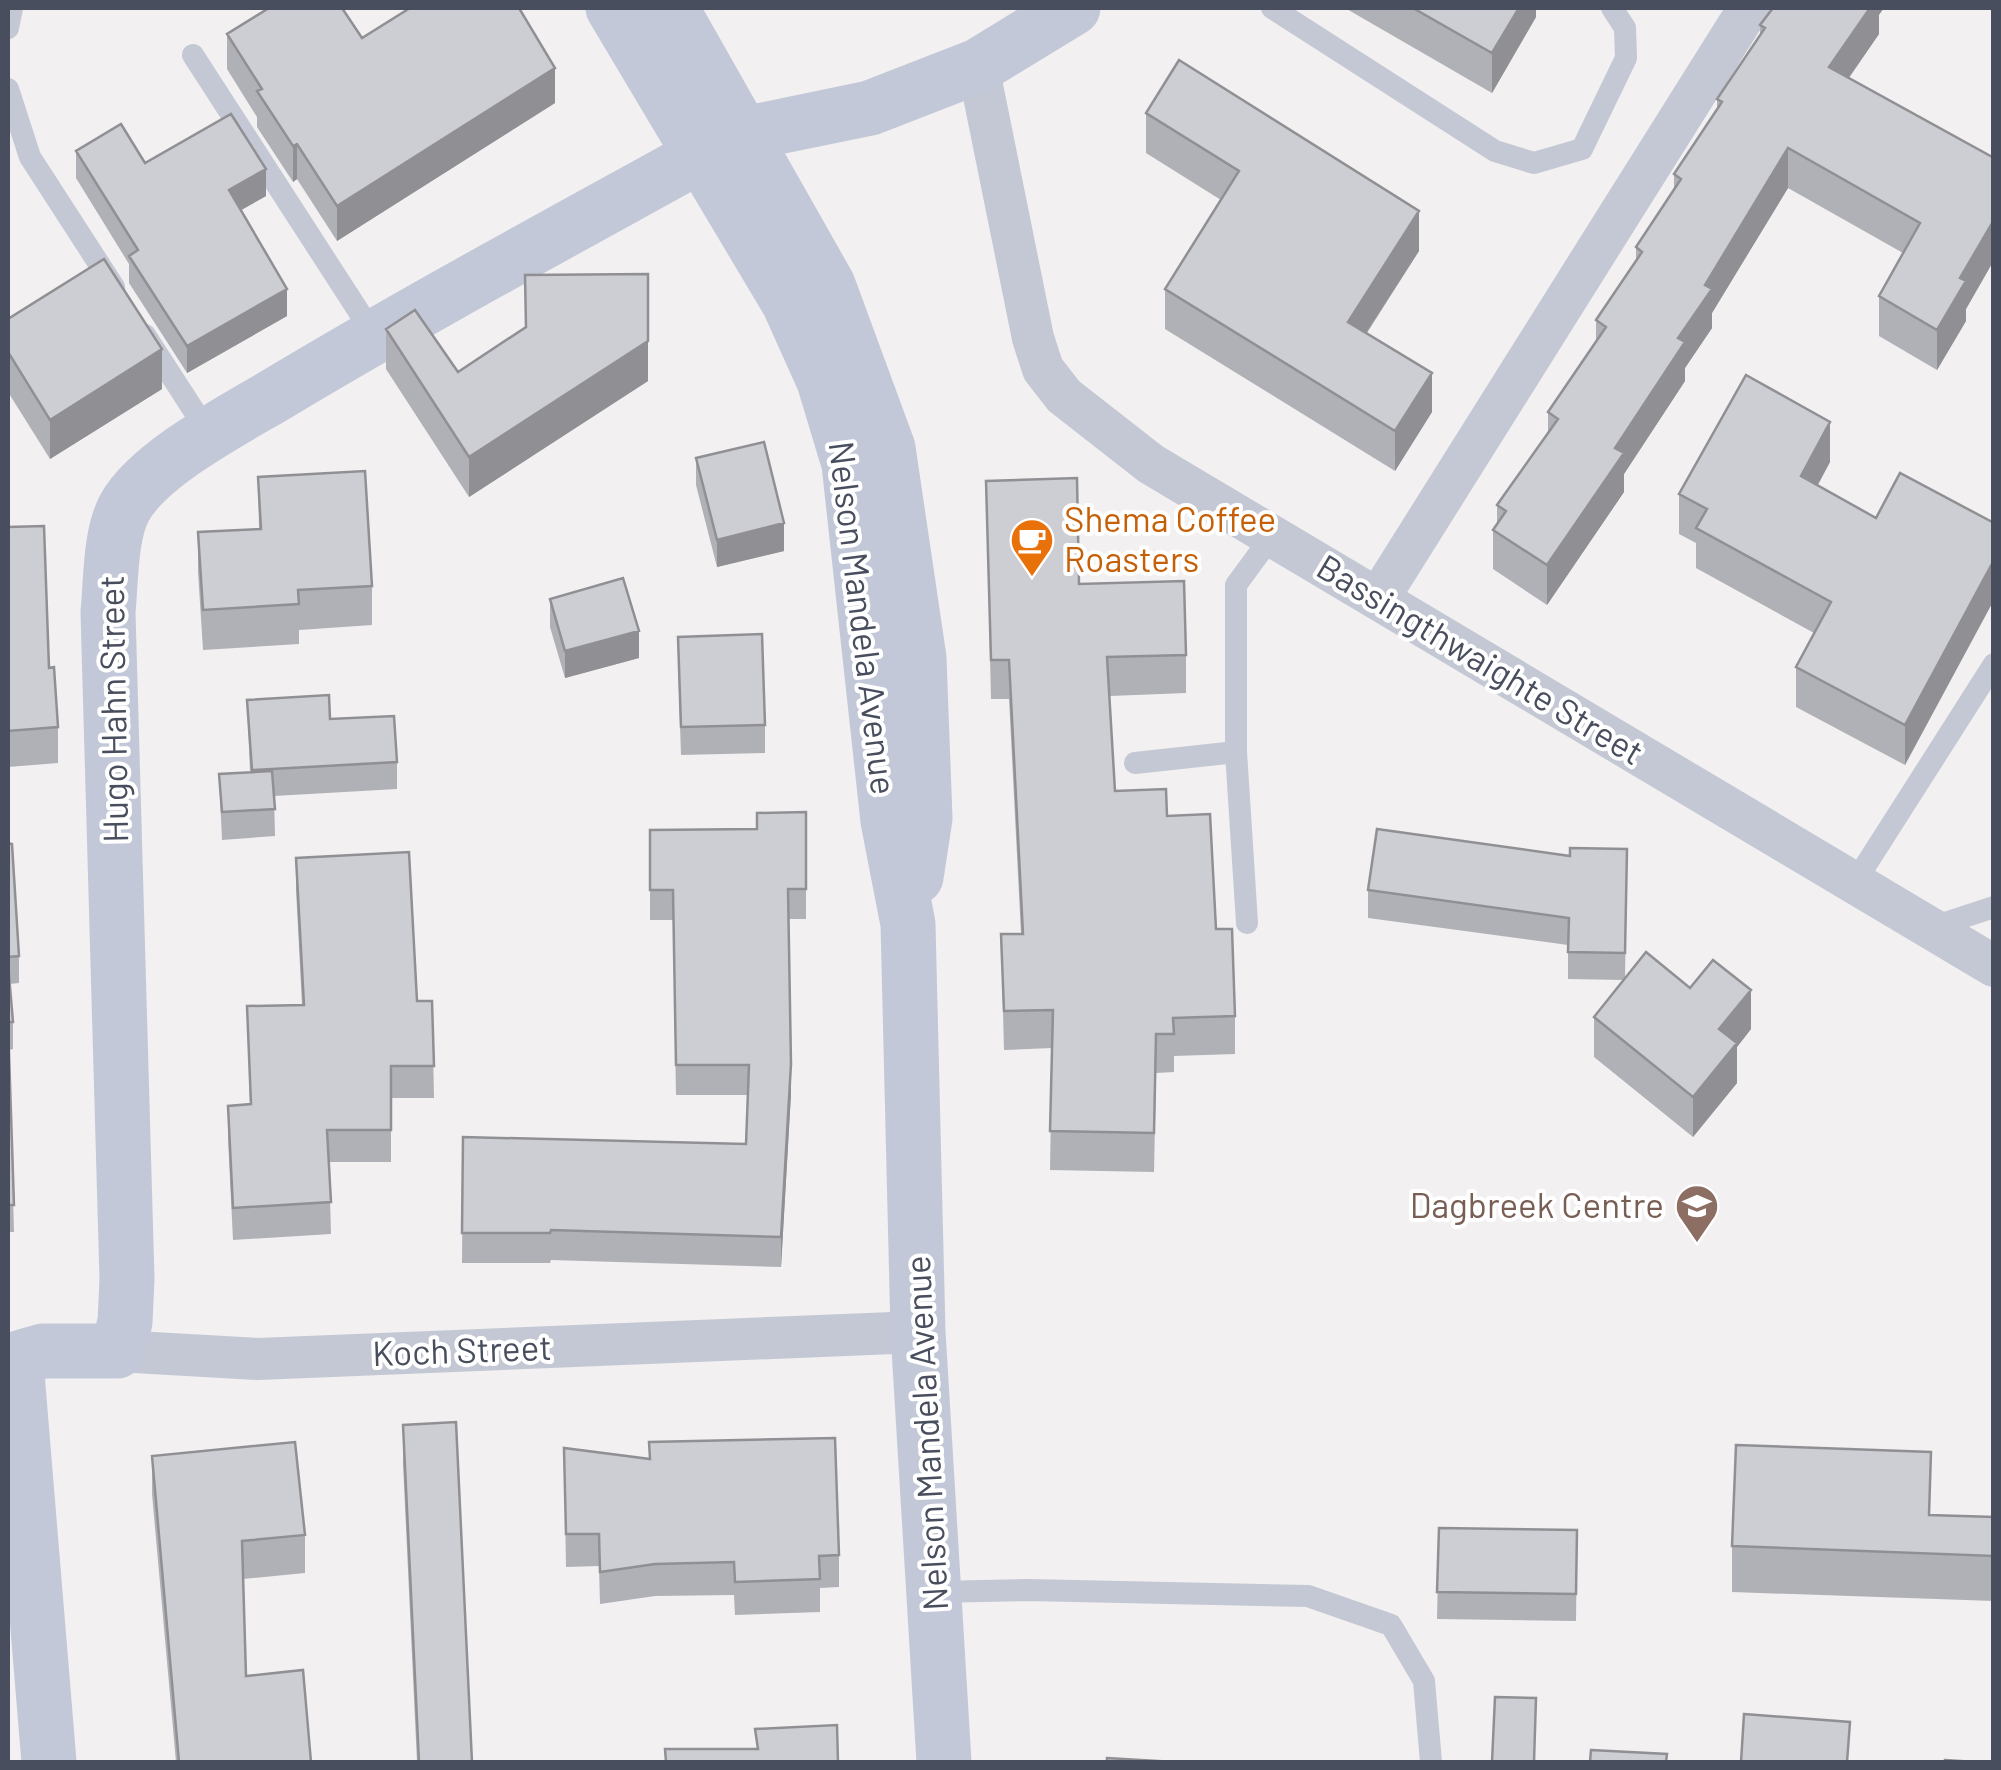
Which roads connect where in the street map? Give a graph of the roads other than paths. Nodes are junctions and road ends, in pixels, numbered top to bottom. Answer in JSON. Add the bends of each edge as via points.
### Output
{"nodes":[{"id":1,"x":12,"y":8,"type":"edge"},
{"id":2,"x":614,"y":8,"type":"edge"},
{"id":3,"x":671,"y":8,"type":"edge"},
{"id":4,"x":1073,"y":8,"type":"edge"},
{"id":5,"x":1272,"y":8,"type":"edge"},
{"id":6,"x":1612,"y":8,"type":"edge"},
{"id":7,"x":1749,"y":8,"type":"edge"},
{"id":8,"x":8,"y":28,"type":"edge"},
{"id":9,"x":193,"y":54,"type":"dead end"},
{"id":10,"x":978,"y":66,"type":"junction"},
{"id":11,"x":8,"y":89,"type":"edge"},
{"id":12,"x":724,"y":144,"type":"junction"},
{"id":13,"x":374,"y":335,"type":"junction"},
{"id":14,"x":209,"y":434,"type":"junction"},
{"id":15,"x":1272,"y":536,"type":"junction"},
{"id":16,"x":1378,"y":599,"type":"junction"},
{"id":17,"x":1994,"y":664,"type":"edge"},
{"id":18,"x":1236,"y":752,"type":"junction"},
{"id":19,"x":1135,"y":763,"type":"dead end"},
{"id":20,"x":1854,"y":882,"type":"junction"},
{"id":21,"x":1994,"y":907,"type":"edge"},
{"id":22,"x":1247,"y":924,"type":"dead end"},
{"id":23,"x":1930,"y":928,"type":"junction"},
{"id":24,"x":1994,"y":966,"type":"edge"},
{"id":25,"x":918,"y":1332,"type":"junction"},
{"id":26,"x":117,"y":1351,"type":"junction"},
{"id":27,"x":15,"y":1354,"type":"edge"},
{"id":28,"x":935,"y":1592,"type":"junction"},
{"id":29,"x":48,"y":1762,"type":"edge"},
{"id":30,"x":944,"y":1762,"type":"edge"},
{"id":31,"x":1431,"y":1762,"type":"edge"}],
"edges":[{"from":1,"to":8,"type":"lane"},
{"from":2,"to":12,"type":"street","name":"Nelson Mandela Avenue"},
{"from":3,"to":12,"type":"street","name":"Nelson Mandela Avenue"},
{"from":4,"to":10,"type":"street","name":"Hugo Hahn Street"},
{"from":5,"to":6,"type":"lane","via":[[1495,150],[1534,163],[1582,150],[1626,58],[1625,28]]},
{"from":7,"to":16,"type":"street"},
{"from":9,"to":13,"type":"lane"},
{"from":10,"to":12,"type":"street","name":"Hugo Hahn Street","via":[[870,108]]},
{"from":10,"to":15,"type":"street","name":"Bassingthwaighte Street","via":[[1043,369],[1064,396],[1151,464]]},
{"from":11,"to":14,"type":"lane","via":[[30,158]]},
{"from":12,"to":13,"type":"street","name":"Hugo Hahn Street"},
{"from":12,"to":25,"type":"street","name":"Nelson Mandela Avenue","via":[[824,381],[849,464],[888,821],[908,924]]},
{"from":13,"to":14,"type":"street","name":"Hugo Hahn Street"},
{"from":14,"to":26,"type":"street","name":"Hugo Hahn Street","via":[[150,477],[124,508],[113,554],[108,612],[127,1279]]},
{"from":15,"to":16,"type":"street","name":"Bassingthwaighte Street"},
{"from":15,"to":18,"type":"lane","via":[[1236,585]]},
{"from":16,"to":20,"type":"street","name":"Bassingthwaighte Street"},
{"from":17,"to":20,"type":"lane"},
{"from":18,"to":19,"type":"lane"},
{"from":18,"to":22,"type":"lane"},
{"from":20,"to":23,"type":"street","name":"Bassingthwaighte Street"},
{"from":21,"to":23,"type":"lane"},
{"from":23,"to":24,"type":"street","name":"Bassingthwaighte Street"},
{"from":25,"to":26,"type":"street","name":"Koch Street","via":[[258,1359]]},
{"from":25,"to":28,"type":"street","name":"Nelson Mandela Avenue"},
{"from":26,"to":27,"type":"street","name":"Koch Street"},
{"from":27,"to":29,"type":"street"},
{"from":28,"to":30,"type":"street","name":"Nelson Mandela Avenue"},
{"from":28,"to":31,"type":"lane","via":[[1308,1596],[1391,1625],[1424,1681]]}]}
